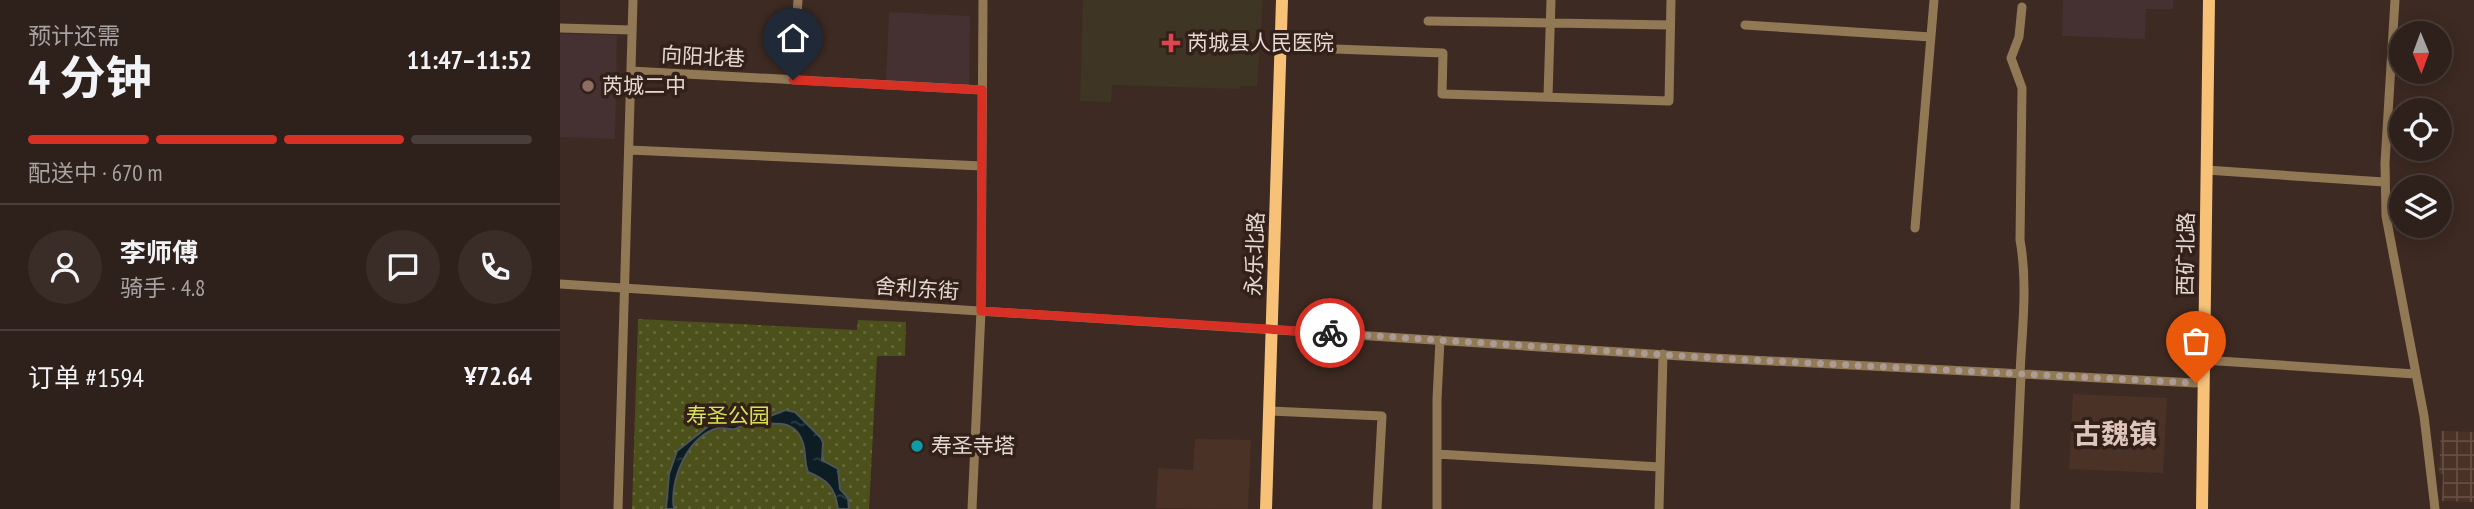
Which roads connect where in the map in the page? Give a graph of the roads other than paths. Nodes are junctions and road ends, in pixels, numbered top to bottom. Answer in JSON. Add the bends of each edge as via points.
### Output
{"nodes":[{"id":1,"x":633,"y":0,"type":"edge"},
{"id":2,"x":798,"y":0,"type":"edge"},
{"id":3,"x":983,"y":0,"type":"edge"},
{"id":4,"x":1282,"y":0,"type":"edge"},
{"id":5,"x":1551,"y":0,"type":"edge"},
{"id":6,"x":1671,"y":0,"type":"edge"},
{"id":7,"x":1934,"y":0,"type":"edge"},
{"id":8,"x":2202,"y":0,"type":"edge"},
{"id":9,"x":2209,"y":0,"type":"edge"},
{"id":10,"x":2395,"y":0,"type":"edge"},
{"id":11,"x":2022,"y":7,"type":"dead end"},
{"id":12,"x":1428,"y":21,"type":"dead end"},
{"id":13,"x":1550,"y":23,"type":"junction"},
{"id":14,"x":1670,"y":25,"type":"junction"},
{"id":15,"x":1745,"y":25,"type":"dead end"},
{"id":16,"x":560,"y":29,"type":"edge"},
{"id":17,"x":632,"y":30,"type":"junction"},
{"id":18,"x":1931,"y":37,"type":"junction"},
{"id":19,"x":1280,"y":47,"type":"junction"},
{"id":20,"x":631,"y":71,"type":"junction"},
{"id":21,"x":793,"y":80,"type":"junction"},
{"id":22,"x":982,"y":90,"type":"junction"},
{"id":23,"x":1548,"y":96,"type":"junction"},
{"id":24,"x":629,"y":150,"type":"junction"},
{"id":25,"x":982,"y":166,"type":"junction"},
{"id":26,"x":2206,"y":170,"type":"junction"},
{"id":27,"x":2384,"y":182,"type":"junction"},
{"id":28,"x":1914,"y":228,"type":"dead end"},
{"id":29,"x":560,"y":284,"type":"edge"},
{"id":30,"x":625,"y":288,"type":"junction"},
{"id":31,"x":981,"y":311,"type":"junction"},
{"id":32,"x":1272,"y":329,"type":"junction"},
{"id":33,"x":1440,"y":340,"type":"junction"},
{"id":34,"x":1663,"y":354,"type":"junction"},
{"id":35,"x":2203,"y":360,"type":"junction"},
{"id":36,"x":2021,"y":374,"type":"junction"},
{"id":37,"x":2415,"y":374,"type":"junction"},
{"id":38,"x":2196,"y":383,"type":"junction"},
{"id":39,"x":1269,"y":411,"type":"junction"},
{"id":40,"x":1437,"y":454,"type":"junction"},
{"id":41,"x":1660,"y":467,"type":"junction"},
{"id":42,"x":618,"y":509,"type":"edge"},
{"id":43,"x":972,"y":509,"type":"edge"},
{"id":44,"x":1266,"y":509,"type":"edge"},
{"id":45,"x":1377,"y":509,"type":"edge"},
{"id":46,"x":1437,"y":509,"type":"edge"},
{"id":47,"x":1659,"y":509,"type":"edge"},
{"id":48,"x":2015,"y":509,"type":"edge"},
{"id":49,"x":2195,"y":509,"type":"edge"},
{"id":50,"x":2202,"y":509,"type":"edge"},
{"id":51,"x":2435,"y":509,"type":"edge"}],
"edges":[{"from":1,"to":17,"type":"street"},
{"from":2,"to":21,"type":"street"},
{"from":3,"to":22,"type":"street"},
{"from":4,"to":19,"type":"main road","name":"永乐北路"},
{"from":5,"to":13,"type":"street"},
{"from":6,"to":14,"type":"street"},
{"from":7,"to":18,"type":"street"},
{"from":8,"to":38,"type":"main road","name":"西矿北路"},
{"from":9,"to":26,"type":"main road","name":"西矿北路"},
{"from":10,"to":27,"type":"street"},
{"from":11,"to":36,"type":"street","via":[[2011,58],[2022,88]]},
{"from":12,"to":13,"type":"street"},
{"from":13,"to":14,"type":"street"},
{"from":13,"to":23,"type":"street"},
{"from":14,"to":23,"type":"street","via":[[1669,101]]},
{"from":15,"to":18,"type":"street"},
{"from":16,"to":17,"type":"street"},
{"from":17,"to":20,"type":"street"},
{"from":18,"to":28,"type":"street"},
{"from":19,"to":23,"type":"street","via":[[1443,53],[1442,94]]},
{"from":19,"to":32,"type":"main road","name":"永乐北路"},
{"from":20,"to":21,"type":"street","name":"向阳北巷"},
{"from":20,"to":24,"type":"street"},
{"from":21,"to":22,"type":"street","name":"向阳北巷"},
{"from":22,"to":25,"type":"street"},
{"from":24,"to":25,"type":"street"},
{"from":24,"to":30,"type":"street"},
{"from":25,"to":31,"type":"street"},
{"from":26,"to":27,"type":"street"},
{"from":26,"to":35,"type":"main road","name":"西矿北路"},
{"from":27,"to":37,"type":"street","via":[[2389,235]]},
{"from":29,"to":30,"type":"street","name":"舍利东街"},
{"from":30,"to":31,"type":"street","name":"舍利东街"},
{"from":30,"to":42,"type":"street"},
{"from":31,"to":32,"type":"street","name":"舍利东街"},
{"from":31,"to":43,"type":"street"},
{"from":32,"to":33,"type":"street","name":"舍利东街"},
{"from":32,"to":39,"type":"main road","name":"永乐北路"},
{"from":33,"to":34,"type":"street","name":"舍利东街"},
{"from":33,"to":40,"type":"street"},
{"from":34,"to":36,"type":"street","name":"舍利东街"},
{"from":34,"to":41,"type":"street"},
{"from":35,"to":37,"type":"street"},
{"from":35,"to":50,"type":"main road","name":"西矿北路"},
{"from":36,"to":38,"type":"street","name":"舍利东街"},
{"from":36,"to":48,"type":"street"},
{"from":37,"to":51,"type":"street"},
{"from":38,"to":49,"type":"main road","name":"西矿北路"},
{"from":39,"to":44,"type":"main road","name":"永乐北路"},
{"from":39,"to":45,"type":"street","via":[[1382,416]]},
{"from":40,"to":41,"type":"street"},
{"from":40,"to":46,"type":"street"},
{"from":41,"to":47,"type":"street"}]}
